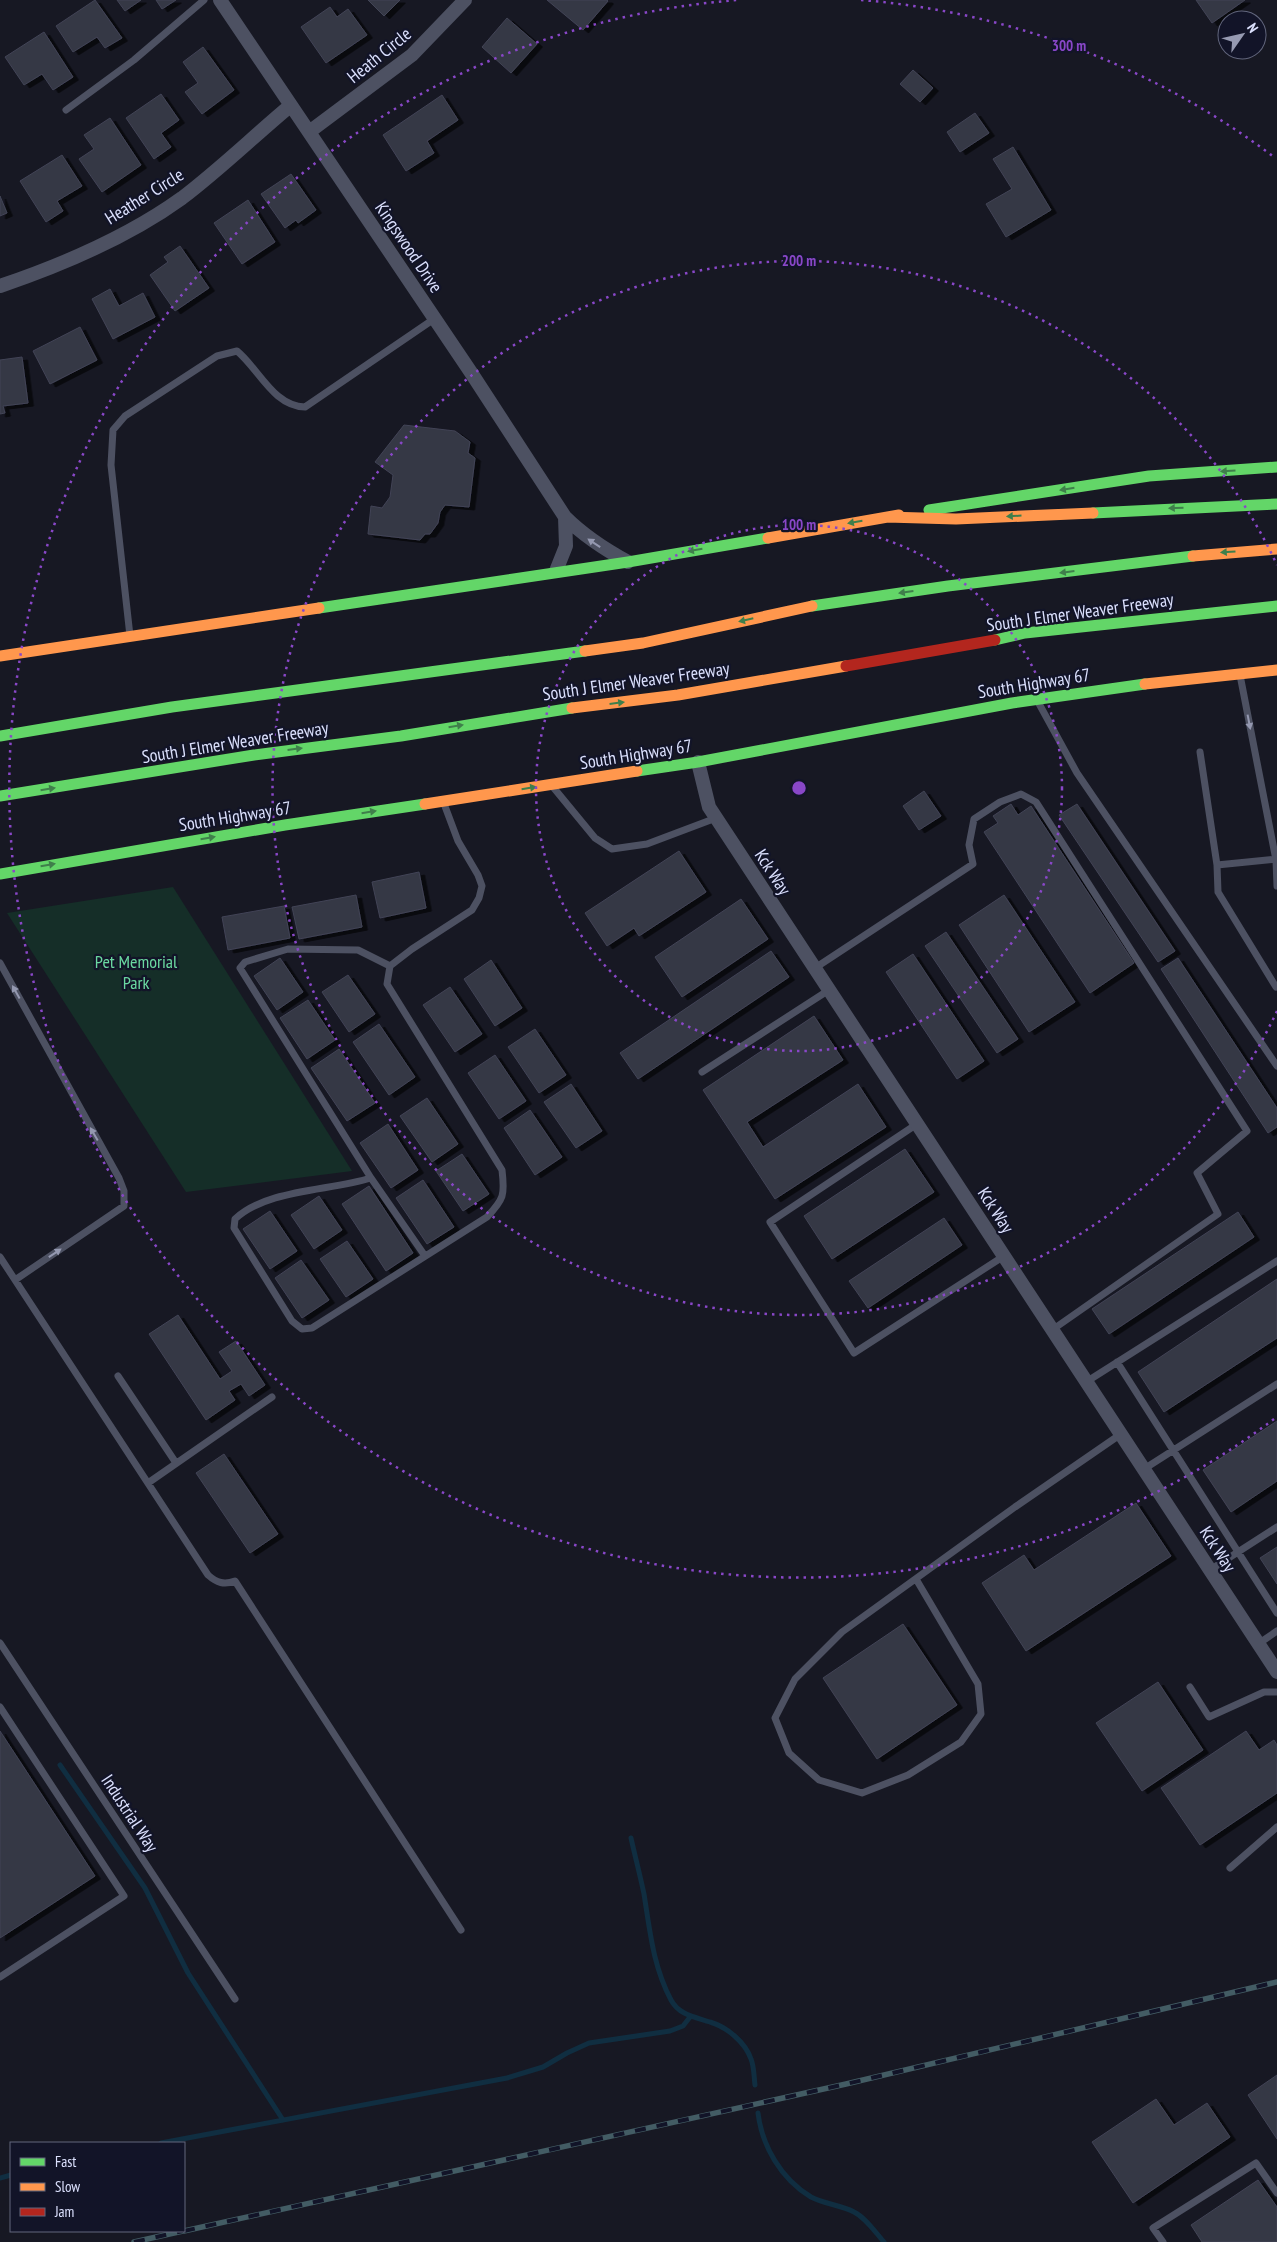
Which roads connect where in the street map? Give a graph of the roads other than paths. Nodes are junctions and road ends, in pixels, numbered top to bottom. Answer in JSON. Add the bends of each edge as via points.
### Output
{"nodes":[{"id":1,"x":204,"y":0,"type":"edge"},
{"id":2,"x":220,"y":0,"type":"edge"},
{"id":3,"x":465,"y":0,"type":"edge"},
{"id":4,"x":290,"y":106,"type":"junction"},
{"id":5,"x":66,"y":110,"type":"dead end"},
{"id":6,"x":309,"y":132,"type":"junction"},
{"id":7,"x":0,"y":286,"type":"edge"},
{"id":8,"x":434,"y":319,"type":"junction"},
{"id":9,"x":1277,"y":467,"type":"edge"},
{"id":10,"x":1277,"y":504,"type":"edge"},
{"id":11,"x":565,"y":517,"type":"junction"},
{"id":12,"x":888,"y":517,"type":"junction"},
{"id":13,"x":1277,"y":549,"type":"edge"},
{"id":14,"x":628,"y":562,"type":"junction"},
{"id":15,"x":556,"y":571,"type":"junction"},
{"id":16,"x":1277,"y":606,"type":"edge"},
{"id":17,"x":130,"y":636,"type":"junction"},
{"id":18,"x":0,"y":656,"type":"edge"},
{"id":19,"x":1277,"y":670,"type":"edge"},
{"id":20,"x":1240,"y":674,"type":"junction"},
{"id":21,"x":1037,"y":700,"type":"junction"},
{"id":22,"x":0,"y":736,"type":"edge"},
{"id":23,"x":1200,"y":752,"type":"dead end"},
{"id":24,"x":698,"y":762,"type":"junction"},
{"id":25,"x":552,"y":785,"type":"junction"},
{"id":26,"x":0,"y":796,"type":"edge"},
{"id":27,"x":442,"y":801,"type":"junction"},
{"id":28,"x":716,"y":818,"type":"junction"},
{"id":29,"x":1276,"y":859,"type":"edge"},
{"id":30,"x":1217,"y":865,"type":"junction"},
{"id":31,"x":0,"y":874,"type":"edge"},
{"id":32,"x":1277,"y":886,"type":"edge"},
{"id":33,"x":0,"y":963,"type":"edge"},
{"id":34,"x":390,"y":966,"type":"junction"},
{"id":35,"x":815,"y":968,"type":"junction"},
{"id":36,"x":1276,"y":988,"type":"edge"},
{"id":37,"x":828,"y":990,"type":"junction"},
{"id":38,"x":1277,"y":1066,"type":"edge"},
{"id":39,"x":702,"y":1072,"type":"dead end"},
{"id":40,"x":917,"y":1124,"type":"junction"},
{"id":41,"x":371,"y":1178,"type":"junction"},
{"id":42,"x":424,"y":1256,"type":"junction"},
{"id":43,"x":1004,"y":1256,"type":"junction"},
{"id":44,"x":0,"y":1258,"type":"edge"},
{"id":45,"x":1277,"y":1261,"type":"edge"},
{"id":46,"x":15,"y":1280,"type":"junction"},
{"id":47,"x":1052,"y":1330,"type":"junction"},
{"id":48,"x":1117,"y":1362,"type":"junction"},
{"id":49,"x":118,"y":1376,"type":"dead end"},
{"id":50,"x":1086,"y":1382,"type":"junction"},
{"id":51,"x":1277,"y":1384,"type":"edge"},
{"id":52,"x":272,"y":1397,"type":"dead end"},
{"id":53,"x":1121,"y":1434,"type":"junction"},
{"id":54,"x":1172,"y":1451,"type":"junction"},
{"id":55,"x":176,"y":1463,"type":"junction"},
{"id":56,"x":1144,"y":1469,"type":"junction"},
{"id":57,"x":148,"y":1483,"type":"junction"},
{"id":58,"x":1277,"y":1527,"type":"edge"},
{"id":59,"x":1238,"y":1552,"type":"junction"},
{"id":60,"x":1210,"y":1570,"type":"junction"},
{"id":61,"x":916,"y":1579,"type":"junction"},
{"id":62,"x":1277,"y":1613,"type":"edge"},
{"id":63,"x":1277,"y":1631,"type":"edge"},
{"id":64,"x":0,"y":1644,"type":"edge"},
{"id":65,"x":1258,"y":1644,"type":"junction"},
{"id":66,"x":1277,"y":1672,"type":"edge"},
{"id":67,"x":1190,"y":1687,"type":"dead end"},
{"id":68,"x":1277,"y":1692,"type":"edge"},
{"id":69,"x":0,"y":1706,"type":"edge"},
{"id":70,"x":1277,"y":1827,"type":"edge"},
{"id":71,"x":1230,"y":1868,"type":"dead end"},
{"id":72,"x":461,"y":1930,"type":"dead end"},
{"id":73,"x":0,"y":1977,"type":"edge"},
{"id":74,"x":235,"y":2000,"type":"dead end"},
{"id":75,"x":1277,"y":2193,"type":"edge"},
{"id":76,"x":1163,"y":2242,"type":"edge"}],
"edges":[{"from":1,"to":5,"type":"lane","via":[[134,60]]},
{"from":2,"to":4,"type":"street","name":"Kingswood Drive"},
{"from":3,"to":6,"type":"street","name":"Heath Circle","via":[[412,55]]},
{"from":4,"to":6,"type":"street","name":"Kingswood Drive"},
{"from":4,"to":7,"type":"street","name":"Heather Circle","via":[[182,198],[124,233],[52,268]]},
{"from":6,"to":8,"type":"street","name":"Kingswood Drive"},
{"from":8,"to":11,"type":"street","name":"Kingswood Drive"},
{"from":8,"to":17,"type":"lane","via":[[305,407],[293,407],[275,394],[237,351],[217,356],[125,416],[113,430],[111,465]]},
{"from":9,"to":12,"type":"main road","one_way":true,"via":[[1149,476]]},
{"from":10,"to":12,"type":"main road","one_way":true,"via":[[956,519]]},
{"from":14,"to":11,"type":"street","name":"Kingswood Drive","one_way":true,"via":[[583,536]]},
{"from":11,"to":15,"type":"street","via":[[566,546]]},
{"from":12,"to":14,"type":"main road","one_way":true},
{"from":13,"to":22,"type":"main road","name":"South J Elmer Weaver Freeway","one_way":true,"via":[[948,586],[795,608],[643,643],[172,707]]},
{"from":14,"to":15,"type":"main road"},
{"from":15,"to":17,"type":"main road"},
{"from":26,"to":16,"type":"main road","name":"South J Elmer Weaver Freeway","one_way":true,"via":[[254,754],[678,695],[967,646],[1025,633]]},
{"from":17,"to":18,"type":"main road"},
{"from":19,"to":20,"type":"main road","name":"South Highway 67"},
{"from":20,"to":21,"type":"main road","name":"South Highway 67","via":[[1156,682]]},
{"from":20,"to":29,"type":"lane","one_way":true},
{"from":21,"to":24,"type":"main road","name":"South Highway 67"},
{"from":21,"to":38,"type":"lane","via":[[1077,773]]},
{"from":23,"to":30,"type":"lane"},
{"from":24,"to":25,"type":"main road","name":"South Highway 67"},
{"from":24,"to":28,"type":"street","name":"Kck Way","via":[[709,808]]},
{"from":27,"to":25,"type":"main road","name":"South Highway 67","one_way":true},
{"from":25,"to":28,"type":"lane","via":[[595,838],[612,849],[647,844]]},
{"from":31,"to":27,"type":"main road","name":"South Highway 67","one_way":true},
{"from":27,"to":34,"type":"lane","via":[[458,841],[478,875],[482,886],[479,898],[472,910]]},
{"from":28,"to":35,"type":"street","name":"Kck Way"},
{"from":29,"to":30,"type":"lane"},
{"from":29,"to":32,"type":"lane"},
{"from":30,"to":36,"type":"lane","via":[[1218,892]]},
{"from":46,"to":33,"type":"lane","one_way":true,"via":[[124,1206],[124,1191]]},
{"from":34,"to":41,"type":"lane","via":[[358,950],[288,949],[245,962],[240,968]]},
{"from":34,"to":42,"type":"lane","via":[[387,984],[502,1170],[505,1190],[501,1202],[487,1217]]},
{"from":35,"to":37,"type":"street","name":"Kck Way"},
{"from":35,"to":47,"type":"lane","via":[[974,864],[969,845],[974,818],[1021,794],[1036,802],[1247,1131],[1197,1173],[1218,1214]]},
{"from":37,"to":39,"type":"lane"},
{"from":37,"to":40,"type":"street","name":"Kck Way"},
{"from":40,"to":43,"type":"street","name":"Kck Way"},
{"from":40,"to":43,"type":"lane","via":[[770,1222],[854,1353]]},
{"from":41,"to":42,"type":"lane"},
{"from":41,"to":42,"type":"lane","via":[[271,1199],[241,1213],[234,1219],[234,1228],[292,1321],[302,1329],[312,1328]]},
{"from":43,"to":47,"type":"street","name":"Kck Way"},
{"from":44,"to":46,"type":"lane"},
{"from":45,"to":48,"type":"lane"},
{"from":46,"to":57,"type":"lane"},
{"from":47,"to":50,"type":"street","name":"Kck Way"},
{"from":48,"to":50,"type":"lane"},
{"from":48,"to":54,"type":"lane"},
{"from":49,"to":55,"type":"lane"},
{"from":50,"to":53,"type":"street","name":"Kck Way"},
{"from":51,"to":54,"type":"lane"},
{"from":52,"to":55,"type":"lane"},
{"from":53,"to":56,"type":"street","name":"Kck Way"},
{"from":53,"to":61,"type":"lane"},
{"from":54,"to":56,"type":"lane"},
{"from":54,"to":59,"type":"lane"},
{"from":55,"to":57,"type":"lane"},
{"from":56,"to":60,"type":"street","name":"Kck Way"},
{"from":57,"to":72,"type":"lane","via":[[208,1575],[215,1582],[228,1584],[235,1581]]},
{"from":58,"to":59,"type":"lane"},
{"from":59,"to":60,"type":"lane"},
{"from":59,"to":62,"type":"lane"},
{"from":60,"to":65,"type":"street","name":"Kck Way"},
{"from":61,"to":61,"type":"lane","via":[[842,1632],[795,1679],[775,1718],[789,1753],[820,1780],[862,1793],[908,1775],[961,1742],[981,1714],[978,1684]]},
{"from":63,"to":65,"type":"lane"},
{"from":64,"to":74,"type":"lane","name":"Industrial Way"},
{"from":65,"to":66,"type":"street","name":"Kck Way"},
{"from":67,"to":68,"type":"lane","via":[[1209,1717],[1264,1692]]},
{"from":69,"to":73,"type":"lane","via":[[124,1896]]},
{"from":70,"to":71,"type":"lane"},
{"from":75,"to":76,"type":"lane","via":[[1256,2163],[1153,2228]]}]}
